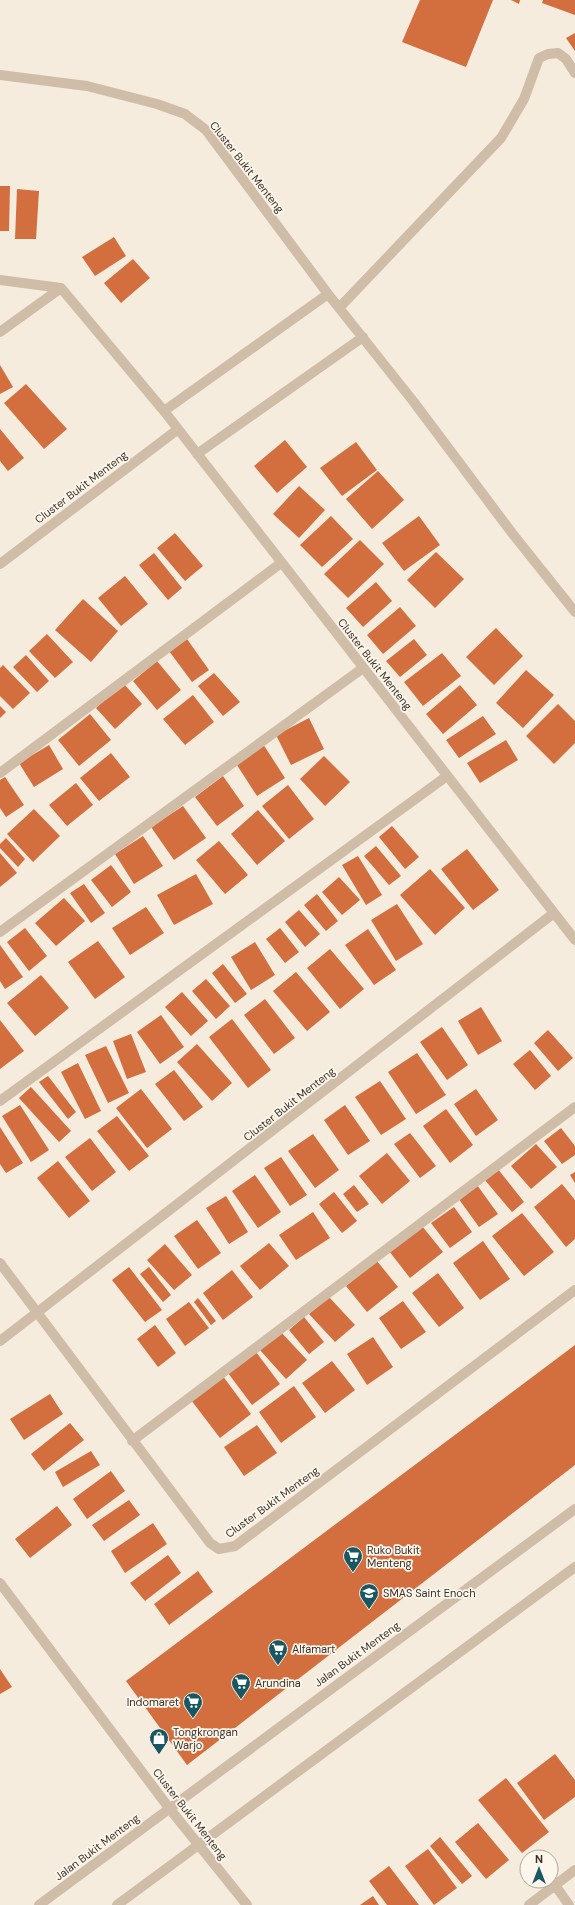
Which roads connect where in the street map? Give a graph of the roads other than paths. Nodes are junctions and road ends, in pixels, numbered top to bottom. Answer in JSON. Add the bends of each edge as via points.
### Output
{"nodes":[{"id":1,"x":575,"y":73,"type":"edge"},
{"id":2,"x":0,"y":75,"type":"edge"},
{"id":3,"x":0,"y":280,"type":"edge"},
{"id":4,"x":61,"y":288,"type":"junction"},
{"id":5,"x":328,"y":294,"type":"junction"},
{"id":6,"x":339,"y":308,"type":"junction"},
{"id":7,"x":0,"y":332,"type":"edge"},
{"id":8,"x":363,"y":337,"type":"junction"},
{"id":9,"x":164,"y":411,"type":"junction"},
{"id":10,"x":177,"y":430,"type":"junction"},
{"id":11,"x":197,"y":454,"type":"junction"},
{"id":12,"x":281,"y":563,"type":"junction"},
{"id":13,"x":0,"y":564,"type":"edge"},
{"id":14,"x":575,"y":612,"type":"edge"},
{"id":15,"x":363,"y":668,"type":"junction"},
{"id":16,"x":0,"y":773,"type":"edge"},
{"id":17,"x":447,"y":776,"type":"junction"},
{"id":18,"x":554,"y":913,"type":"junction"},
{"id":19,"x":0,"y":932,"type":"edge"},
{"id":20,"x":575,"y":940,"type":"edge"},
{"id":21,"x":0,"y":1101,"type":"edge"},
{"id":22,"x":575,"y":1107,"type":"edge"},
{"id":23,"x":0,"y":1263,"type":"edge"},
{"id":24,"x":575,"y":1290,"type":"edge"},
{"id":25,"x":38,"y":1313,"type":"junction"},
{"id":26,"x":0,"y":1341,"type":"edge"},
{"id":27,"x":132,"y":1441,"type":"junction"},
{"id":28,"x":575,"y":1509,"type":"edge"},
{"id":29,"x":575,"y":1567,"type":"edge"},
{"id":30,"x":0,"y":1583,"type":"edge"},
{"id":31,"x":169,"y":1808,"type":"junction"},
{"id":32,"x":198,"y":1845,"type":"junction"},
{"id":33,"x":575,"y":1870,"type":"edge"},
{"id":34,"x":559,"y":1883,"type":"edge"},
{"id":35,"x":551,"y":1889,"type":"edge"},
{"id":36,"x":557,"y":1889,"type":"edge"},
{"id":37,"x":39,"y":1905,"type":"edge"},
{"id":38,"x":117,"y":1905,"type":"edge"},
{"id":39,"x":247,"y":1905,"type":"edge"},
{"id":40,"x":529,"y":1905,"type":"edge"},
{"id":41,"x":569,"y":1905,"type":"edge"}],
"edges":[{"from":1,"to":6,"type":"street","via":[[566,59],[558,53],[539,58],[524,99],[501,138]]},
{"from":2,"to":5,"type":"street","name":"Cluster Bukit Menteng","via":[[87,86],[185,114],[206,130]]},
{"from":3,"to":4,"type":"street"},
{"from":4,"to":7,"type":"street"},
{"from":4,"to":9,"type":"street","name":"Cluster Bukit Menteng"},
{"from":5,"to":6,"type":"street","name":"Cluster Bukit Menteng"},
{"from":5,"to":9,"type":"street"},
{"from":6,"to":8,"type":"street","name":"Cluster Bukit Menteng"},
{"from":8,"to":11,"type":"street"},
{"from":8,"to":14,"type":"street","name":"Cluster Bukit Menteng"},
{"from":9,"to":10,"type":"street","name":"Cluster Bukit Menteng"},
{"from":10,"to":11,"type":"street","name":"Cluster Bukit Menteng"},
{"from":10,"to":13,"type":"street","name":"Cluster Bukit Menteng"},
{"from":11,"to":12,"type":"street","name":"Cluster Bukit Menteng"},
{"from":12,"to":15,"type":"street","name":"Cluster Bukit Menteng"},
{"from":12,"to":16,"type":"street"},
{"from":15,"to":17,"type":"street","name":"Cluster Bukit Menteng"},
{"from":15,"to":19,"type":"street"},
{"from":17,"to":18,"type":"street","name":"Cluster Bukit Menteng"},
{"from":17,"to":21,"type":"street"},
{"from":18,"to":20,"type":"street","name":"Cluster Bukit Menteng"},
{"from":18,"to":25,"type":"street","name":"Cluster Bukit Menteng"},
{"from":22,"to":27,"type":"street"},
{"from":23,"to":25,"type":"street","name":"Cluster Bukit Menteng"},
{"from":24,"to":27,"type":"street","name":"Cluster Bukit Menteng","via":[[235,1546],[219,1549],[210,1543]]},
{"from":25,"to":26,"type":"street","name":"Cluster Bukit Menteng"},
{"from":25,"to":27,"type":"street","name":"Cluster Bukit Menteng"},
{"from":28,"to":31,"type":"street","name":"Jalan Bukit Menteng"},
{"from":29,"to":32,"type":"street"},
{"from":30,"to":31,"type":"street","name":"Cluster Bukit Menteng"},
{"from":31,"to":32,"type":"street","name":"Cluster Bukit Menteng"},
{"from":31,"to":37,"type":"street","name":"Jalan Bukit Menteng"},
{"from":32,"to":38,"type":"street"},
{"from":32,"to":39,"type":"street","name":"Cluster Bukit Menteng"},
{"from":33,"to":34,"type":"street"},
{"from":35,"to":40,"type":"street"},
{"from":36,"to":41,"type":"street"}]}
